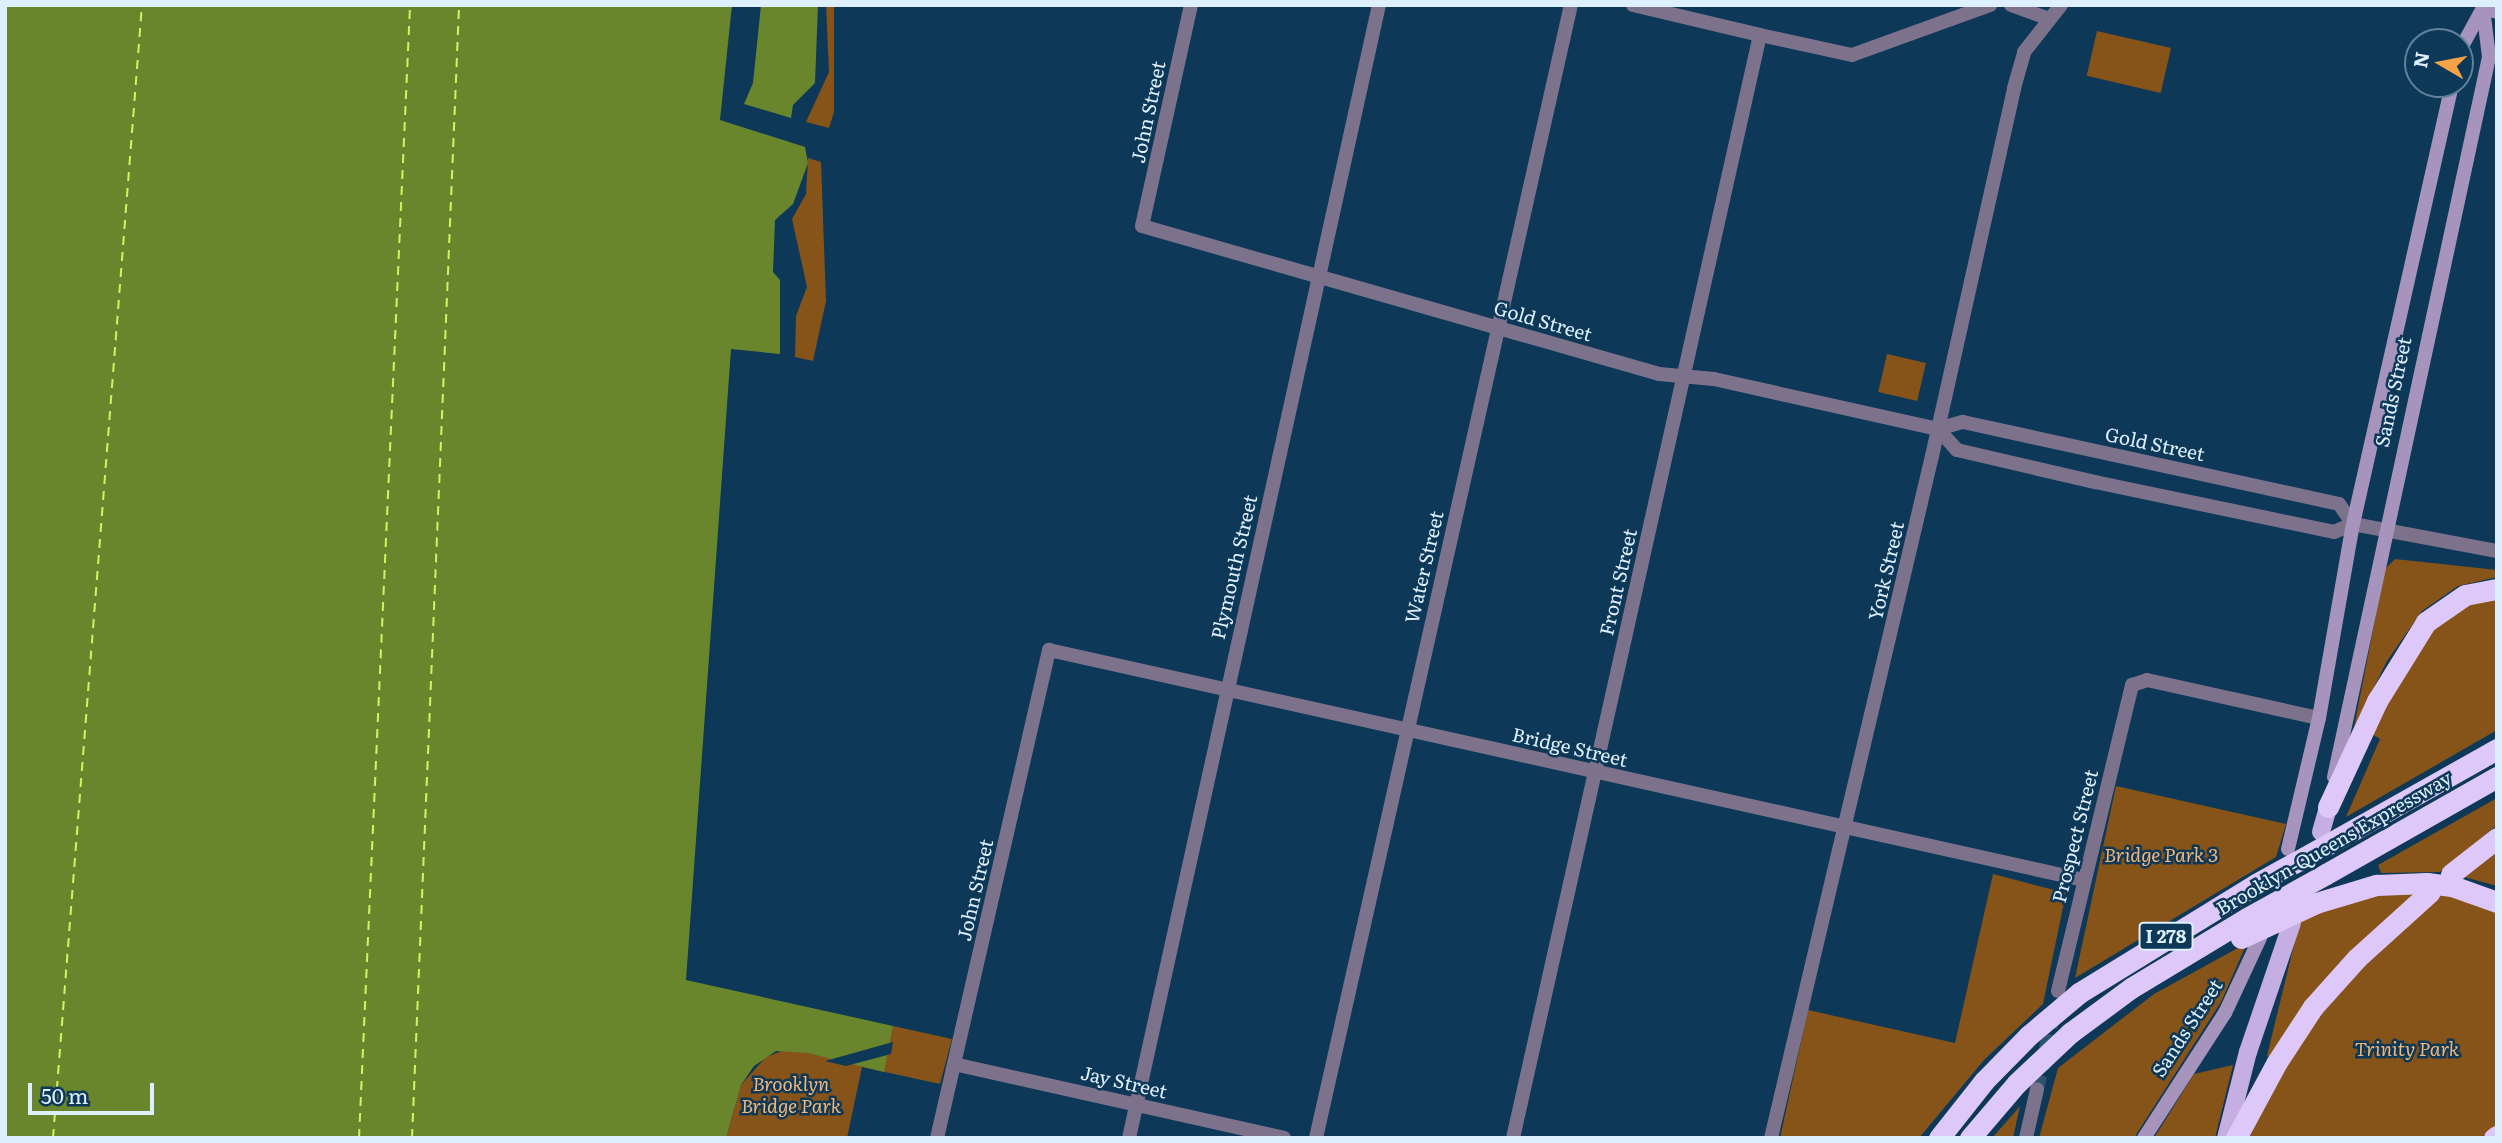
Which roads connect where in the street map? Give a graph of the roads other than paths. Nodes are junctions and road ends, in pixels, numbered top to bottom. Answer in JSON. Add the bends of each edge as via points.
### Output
{"nodes":[{"id":1,"x":1191,"y":5,"type":"edge"},
{"id":2,"x":1379,"y":5,"type":"edge"},
{"id":3,"x":1571,"y":5,"type":"edge"},
{"id":4,"x":1633,"y":5,"type":"edge"},
{"id":5,"x":1990,"y":5,"type":"edge"},
{"id":6,"x":2011,"y":5,"type":"edge"},
{"id":7,"x":2060,"y":5,"type":"edge"},
{"id":8,"x":2483,"y":8,"type":"edge"},
{"id":9,"x":2047,"y":18,"type":"junction"},
{"id":10,"x":2472,"y":28,"type":"edge"},
{"id":11,"x":1760,"y":35,"type":"junction"},
{"id":12,"x":2449,"y":98,"type":"edge"},
{"id":13,"x":1142,"y":226,"type":"joint"},
{"id":14,"x":1319,"y":277,"type":"junction"},
{"id":15,"x":1497,"y":328,"type":"junction"},
{"id":16,"x":1684,"y":376,"type":"junction"},
{"id":17,"x":1938,"y":429,"type":"junction"},
{"id":18,"x":2353,"y":524,"type":"junction"},
{"id":19,"x":2386,"y":530,"type":"junction"},
{"id":20,"x":2497,"y":551,"type":"edge"},
{"id":21,"x":2497,"y":589,"type":"edge"},
{"id":22,"x":1049,"y":650,"type":"joint"},
{"id":23,"x":1227,"y":690,"type":"junction"},
{"id":24,"x":2319,"y":718,"type":"junction"},
{"id":25,"x":1407,"y":730,"type":"junction"},
{"id":26,"x":2497,"y":743,"type":"edge"},
{"id":27,"x":2497,"y":749,"type":"edge"},
{"id":28,"x":2468,"y":764,"type":"junction"},
{"id":29,"x":1595,"y":772,"type":"junction"},
{"id":30,"x":2497,"y":777,"type":"edge"},
{"id":31,"x":2328,"y":807,"type":"junction"},
{"id":32,"x":1843,"y":828,"type":"junction"},
{"id":33,"x":2330,"y":835,"type":"junction"},
{"id":34,"x":2497,"y":838,"type":"edge"},
{"id":35,"x":2288,"y":849,"type":"dead end"},
{"id":36,"x":2084,"y":880,"type":"junction"},
{"id":37,"x":2452,"y":880,"type":"junction"},
{"id":38,"x":2429,"y":887,"type":"junction"},
{"id":39,"x":2497,"y":902,"type":"edge"},
{"id":40,"x":2292,"y":923,"type":"dead end"},
{"id":41,"x":2249,"y":931,"type":"junction"},
{"id":42,"x":2069,"y":992,"type":"junction"},
{"id":43,"x":954,"y":1064,"type":"junction"},
{"id":44,"x":2027,"y":1086,"type":"junction"},
{"id":45,"x":1136,"y":1105,"type":"junction"},
{"id":46,"x":937,"y":1138,"type":"edge"},
{"id":47,"x":1129,"y":1138,"type":"edge"},
{"id":48,"x":1284,"y":1138,"type":"edge"},
{"id":49,"x":1316,"y":1138,"type":"edge"},
{"id":50,"x":1513,"y":1138,"type":"edge"},
{"id":51,"x":1771,"y":1138,"type":"edge"},
{"id":52,"x":1939,"y":1138,"type":"edge"},
{"id":53,"x":1970,"y":1138,"type":"edge"},
{"id":54,"x":2026,"y":1138,"type":"edge"},
{"id":55,"x":2144,"y":1138,"type":"edge"},
{"id":56,"x":2226,"y":1138,"type":"edge"},
{"id":57,"x":2236,"y":1138,"type":"edge"}],
"edges":[{"from":1,"to":13,"type":"street","name":"John Street"},
{"from":2,"to":14,"type":"street","name":"Plymouth Street"},
{"from":3,"to":15,"type":"street","name":"Water Street"},
{"from":4,"to":11,"type":"street"},
{"from":5,"to":11,"type":"street","via":[[1852,55]]},
{"from":6,"to":9,"type":"street"},
{"from":7,"to":9,"type":"street","name":"York Street"},
{"from":8,"to":10,"type":"main road","name":"Sands Street"},
{"from":8,"to":19,"type":"main road","name":"Sands Street","via":[[2489,57]]},
{"from":9,"to":17,"type":"street","name":"York Street","via":[[2024,52],[2014,88]]},
{"from":11,"to":16,"type":"street","name":"Front Street"},
{"from":12,"to":18,"type":"main road","name":"Sands Street"},
{"from":13,"to":14,"type":"street","name":"Gold Street"},
{"from":14,"to":15,"type":"street","name":"Gold Street"},
{"from":14,"to":23,"type":"street","name":"Plymouth Street"},
{"from":15,"to":16,"type":"street","name":"Gold Street","via":[[1659,374]]},
{"from":15,"to":25,"type":"street","name":"Water Street"},
{"from":16,"to":17,"type":"street","name":"Gold Street"},
{"from":16,"to":29,"type":"street","name":"Front Street"},
{"from":17,"to":18,"type":"street","name":"Gold Street","via":[[1957,450],[2082,479],[2334,531]]},
{"from":17,"to":18,"type":"street","name":"Gold Street","via":[[1963,422],[2339,504]]},
{"from":17,"to":32,"type":"street","name":"York Street"},
{"from":18,"to":19,"type":"street","name":"Gold Street"},
{"from":18,"to":24,"type":"main road","name":"Sands Street"},
{"from":19,"to":20,"type":"street","name":"Gold Street"},
{"from":19,"to":31,"type":"main road","name":"Sands Street"},
{"from":21,"to":31,"type":"highway","via":[[2465,595],[2426,622],[2377,701]]},
{"from":22,"to":23,"type":"street","name":"Bridge Street"},
{"from":22,"to":43,"type":"street","name":"John Street"},
{"from":23,"to":25,"type":"street","name":"Bridge Street"},
{"from":23,"to":45,"type":"street","name":"Plymouth Street"},
{"from":24,"to":35,"type":"main road","name":"Sands Street"},
{"from":24,"to":36,"type":"street","name":"Prospect Street","via":[[2147,680],[2136,682],[2129,691]]},
{"from":25,"to":29,"type":"street","name":"Bridge Street"},
{"from":25,"to":49,"type":"street","name":"Water Street"},
{"from":26,"to":28,"type":"highway"},
{"from":27,"to":28,"type":"highway","name":"Brooklyn-Queens Expressway","number":"I 278"},
{"from":28,"to":33,"type":"highway","name":"Brooklyn-Queens Expressway","number":"I 278"},
{"from":29,"to":32,"type":"street","name":"Bridge Street"},
{"from":29,"to":50,"type":"street","name":"Front Street"},
{"from":30,"to":41,"type":"highway","name":"Brooklyn-Queens Expressway","number":"I 278","bridge":true,"via":[[2326,874]]},
{"from":31,"to":33,"type":"main road","name":"Sands Street"},
{"from":32,"to":36,"type":"street","name":"Bridge Street"},
{"from":32,"to":51,"type":"street","name":"York Street"},
{"from":33,"to":42,"type":"highway","name":"Brooklyn-Queens Expressway","number":"I 278","bridge":true,"via":[[2256,884]]},
{"from":34,"to":37,"type":"highway"},
{"from":36,"to":42,"type":"street","name":"Prospect Street"},
{"from":37,"to":38,"type":"highway","bridge":true},
{"from":37,"to":39,"type":"highway"},
{"from":38,"to":41,"type":"highway","bridge":true,"via":[[2376,885],[2316,902]]},
{"from":38,"to":57,"type":"highway","via":[[2313,1007]]},
{"from":40,"to":56,"type":"main road","via":[[2248,1052]]},
{"from":41,"to":44,"type":"highway","name":"Brooklyn-Queens Expressway","number":"I 278","bridge":true,"via":[[2150,976],[2070,1033]]},
{"from":41,"to":55,"type":"main road","name":"Sands Street","via":[[2225,1013]]},
{"from":42,"to":52,"type":"highway","name":"Brooklyn-Queens Expressway","number":"I 278","bridge":true,"via":[[1984,1081]]},
{"from":43,"to":45,"type":"street","name":"Jay Street"},
{"from":43,"to":46,"type":"street","name":"John Street"},
{"from":44,"to":53,"type":"highway","name":"Brooklyn-Queens Expressway","number":"I 278"},
{"from":44,"to":54,"type":"street"},
{"from":45,"to":47,"type":"street","name":"Plymouth Street"},
{"from":45,"to":48,"type":"street","name":"Jay Street"}]}
